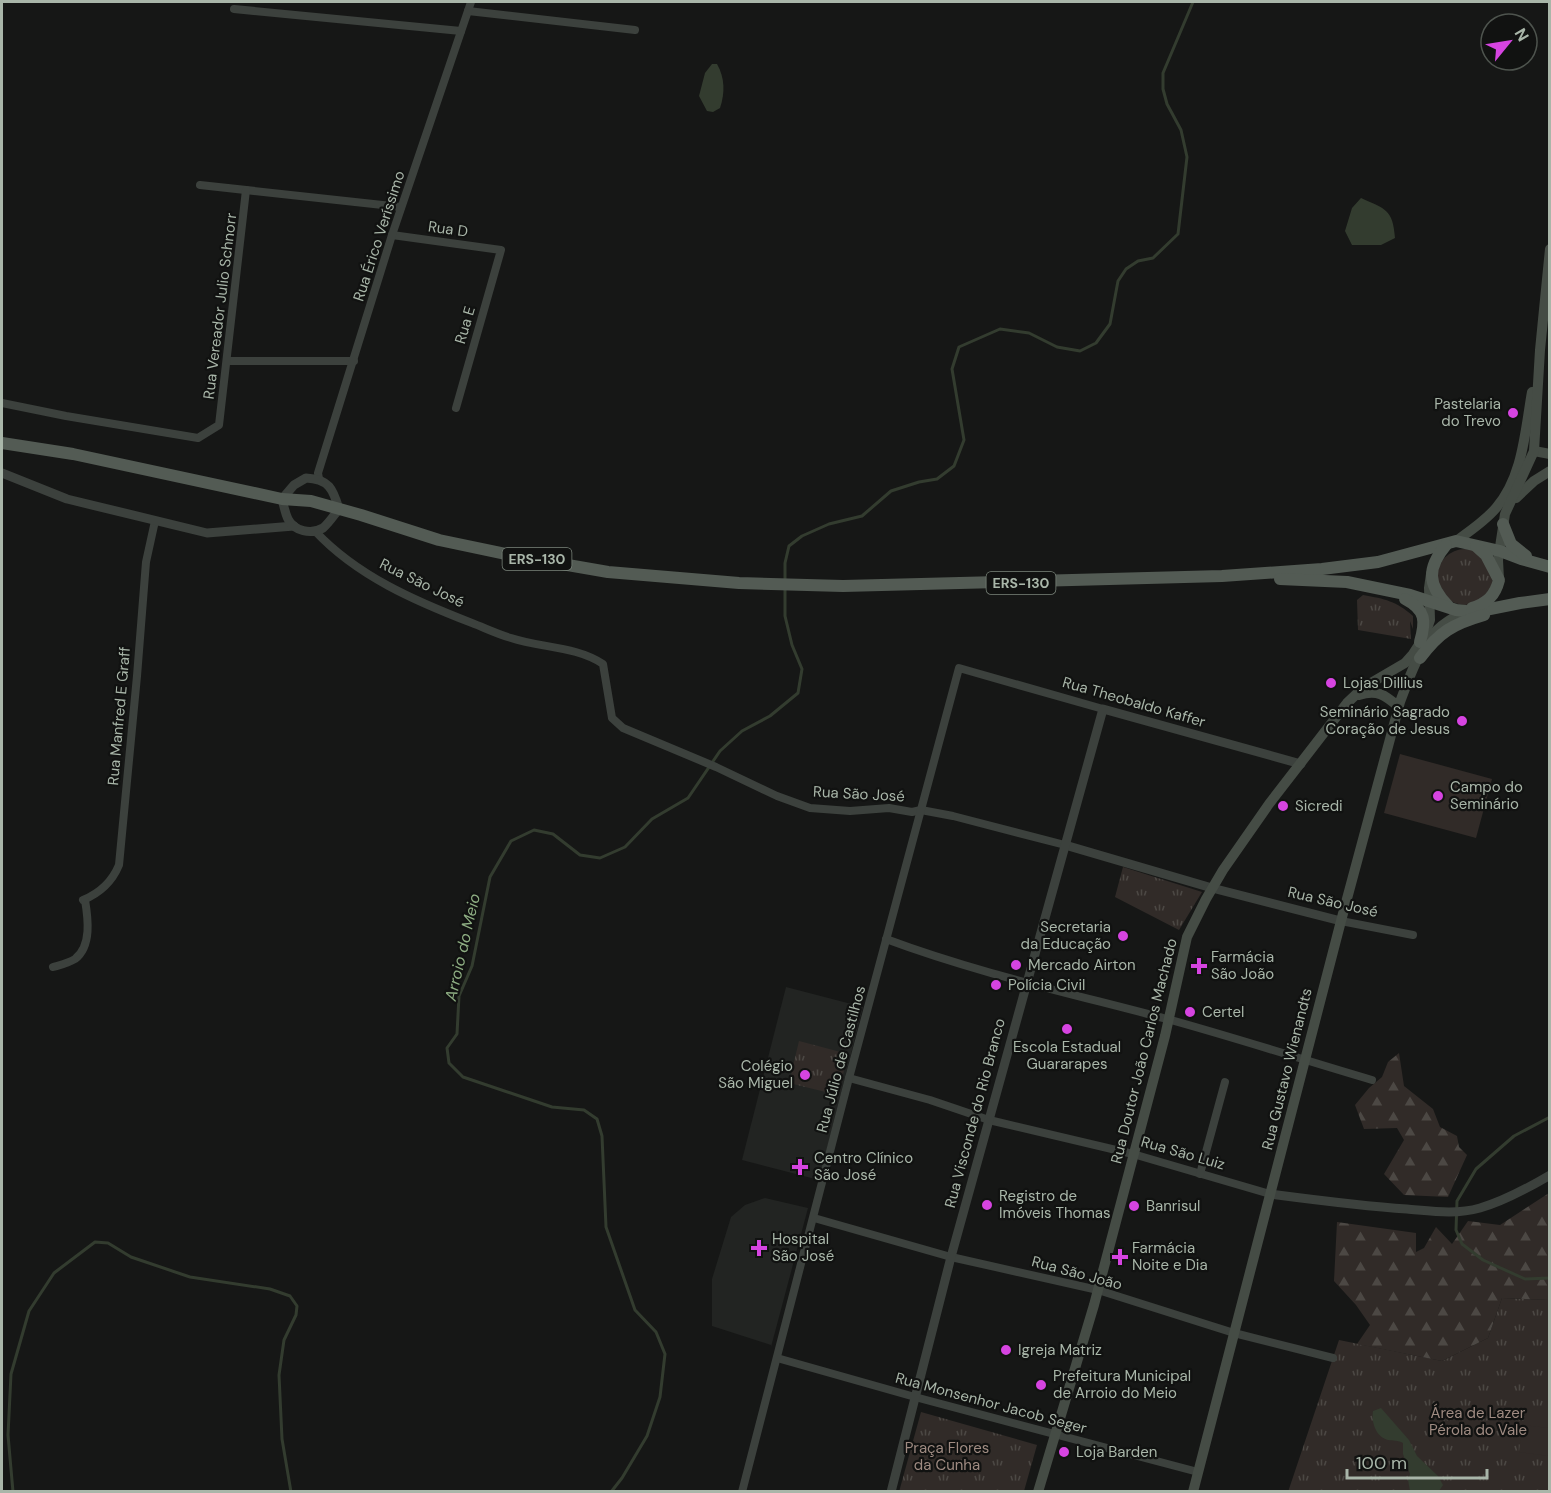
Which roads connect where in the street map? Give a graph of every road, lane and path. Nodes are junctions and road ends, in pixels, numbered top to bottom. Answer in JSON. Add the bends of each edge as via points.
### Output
{"nodes":[{"id":1,"x":471,"y":2,"type":"edge"},
{"id":2,"x":234,"y":9,"type":"dead end"},
{"id":3,"x":468,"y":11,"type":"junction"},
{"id":4,"x":635,"y":30,"type":"dead end"},
{"id":5,"x":460,"y":31,"type":"junction"},
{"id":6,"x":200,"y":185,"type":"dead end"},
{"id":7,"x":246,"y":190,"type":"junction"},
{"id":8,"x":401,"y":207,"type":"junction"},
{"id":9,"x":392,"y":235,"type":"junction"},
{"id":10,"x":1550,"y":249,"type":"edge"},
{"id":11,"x":501,"y":250,"type":"joint"},
{"id":12,"x":1540,"y":350,"type":"junction"},
{"id":13,"x":228,"y":361,"type":"junction"},
{"id":14,"x":354,"y":361,"type":"junction"},
{"id":15,"x":2,"y":403,"type":"edge"},
{"id":16,"x":456,"y":408,"type":"dead end"},
{"id":17,"x":2,"y":443,"type":"edge"},
{"id":18,"x":1534,"y":451,"type":"junction"},
{"id":19,"x":1550,"y":454,"type":"edge"},
{"id":20,"x":1550,"y":471,"type":"edge"},
{"id":21,"x":2,"y":473,"type":"edge"},
{"id":22,"x":320,"y":479,"type":"junction"},
{"id":23,"x":1507,"y":498,"type":"junction"},
{"id":24,"x":282,"y":499,"type":"junction"},
{"id":25,"x":339,"y":509,"type":"junction"},
{"id":26,"x":155,"y":521,"type":"junction"},
{"id":27,"x":1503,"y":524,"type":"junction"},
{"id":28,"x":294,"y":526,"type":"junction"},
{"id":29,"x":315,"y":531,"type":"junction"},
{"id":30,"x":1451,"y":543,"type":"junction"},
{"id":31,"x":1476,"y":546,"type":"junction"},
{"id":32,"x":1500,"y":551,"type":"junction"},
{"id":33,"x":1544,"y":565,"type":"edge"},
{"id":34,"x":1431,"y":571,"type":"junction"},
{"id":35,"x":1222,"y":576,"type":"junction"},
{"id":36,"x":1499,"y":580,"type":"junction"},
{"id":37,"x":1384,"y":589,"type":"junction"},
{"id":38,"x":1550,"y":599,"type":"edge"},
{"id":39,"x":1430,"y":602,"type":"junction"},
{"id":40,"x":1520,"y":603,"type":"junction"},
{"id":41,"x":1448,"y":606,"type":"junction"},
{"id":42,"x":1465,"y":611,"type":"junction"},
{"id":43,"x":1420,"y":642,"type":"junction"},
{"id":44,"x":1416,"y":656,"type":"junction"},
{"id":45,"x":959,"y":668,"type":"joint"},
{"id":46,"x":1354,"y":696,"type":"junction"},
{"id":47,"x":1399,"y":707,"type":"junction"},
{"id":48,"x":1103,"y":709,"type":"junction"},
{"id":49,"x":1301,"y":765,"type":"junction"},
{"id":50,"x":921,"y":810,"type":"junction"},
{"id":51,"x":1065,"y":845,"type":"junction"},
{"id":52,"x":1212,"y":888,"type":"junction"},
{"id":53,"x":1341,"y":921,"type":"junction"},
{"id":54,"x":1413,"y":935,"type":"dead end"},
{"id":55,"x":886,"y":939,"type":"junction"},
{"id":56,"x":53,"y":968,"type":"dead end"},
{"id":57,"x":1027,"y":983,"type":"junction"},
{"id":58,"x":1168,"y":1020,"type":"junction"},
{"id":59,"x":1305,"y":1060,"type":"junction"},
{"id":60,"x":849,"y":1078,"type":"junction"},
{"id":61,"x":1372,"y":1080,"type":"dead end"},
{"id":62,"x":1225,"y":1082,"type":"dead end"},
{"id":63,"x":989,"y":1120,"type":"junction"},
{"id":64,"x":1133,"y":1154,"type":"junction"},
{"id":65,"x":1200,"y":1174,"type":"junction"},
{"id":66,"x":1550,"y":1175,"type":"edge"},
{"id":67,"x":1270,"y":1194,"type":"junction"},
{"id":68,"x":814,"y":1218,"type":"junction"},
{"id":69,"x":951,"y":1257,"type":"junction"},
{"id":70,"x":1098,"y":1290,"type":"junction"},
{"id":71,"x":1234,"y":1333,"type":"junction"},
{"id":72,"x":777,"y":1358,"type":"junction"},
{"id":73,"x":1333,"y":1358,"type":"dead end"},
{"id":74,"x":915,"y":1397,"type":"junction"},
{"id":75,"x":1054,"y":1434,"type":"junction"},
{"id":76,"x":1198,"y":1472,"type":"junction"},
{"id":77,"x":742,"y":1491,"type":"edge"},
{"id":78,"x":891,"y":1491,"type":"edge"},
{"id":79,"x":1038,"y":1491,"type":"edge"},
{"id":80,"x":1193,"y":1491,"type":"edge"}],
"edges":[{"from":1,"to":3,"type":"street","name":"Rua Érico Veríssimo"},
{"from":2,"to":5,"type":"street"},
{"from":3,"to":4,"type":"street"},
{"from":3,"to":5,"type":"street","name":"Rua Érico Veríssimo"},
{"from":5,"to":8,"type":"street","name":"Rua Érico Veríssimo"},
{"from":6,"to":7,"type":"street"},
{"from":7,"to":8,"type":"street"},
{"from":7,"to":13,"type":"street","name":"Rua Vereador Julio Schnorr"},
{"from":8,"to":9,"type":"street","name":"Rua Érico Veríssimo"},
{"from":9,"to":11,"type":"street","name":"Rua D"},
{"from":9,"to":14,"type":"street","name":"Rua Érico Veríssimo"},
{"from":10,"to":12,"type":"main road"},
{"from":11,"to":16,"type":"street","name":"Rua E"},
{"from":12,"to":18,"type":"main road"},
{"from":12,"to":23,"type":"main road","via":[[1523,448]]},
{"from":13,"to":14,"type":"street"},
{"from":13,"to":15,"type":"street","name":"Rua Vereador Julio Schnorr","via":[[219,425],[198,438]]},
{"from":14,"to":22,"type":"street","name":"Rua Érico Veríssimo","via":[[318,473]]},
{"from":17,"to":24,"type":"main road","number":"ERS-130","via":[[74,454]]},
{"from":18,"to":19,"type":"main road"},
{"from":18,"to":23,"type":"main road","via":[[1527,457]]},
{"from":20,"to":23,"type":"main road"},
{"from":21,"to":26,"type":"street","via":[[67,499]]},
{"from":22,"to":24,"type":"street","via":[[306,478],[294,484]]},
{"from":22,"to":25,"type":"street","via":[[333,490]]},
{"from":23,"to":27,"type":"main road"},
{"from":23,"to":30,"type":"main road","via":[[1480,524]]},
{"from":24,"to":25,"type":"main road","number":"ERS-130","via":[[311,501]]},
{"from":24,"to":28,"type":"street"},
{"from":25,"to":29,"type":"street"},
{"from":25,"to":35,"type":"main road","number":"ERS-130","via":[[439,540],[510,555],[608,572],[740,583],[993,584]]},
{"from":26,"to":28,"type":"street","via":[[207,533]]},
{"from":26,"to":56,"type":"street","name":"Rua Manfred E Graff","via":[[146,562],[119,865],[102,890],[84,900],[87,928],[82,952],[74,960]]},
{"from":27,"to":32,"type":"main road"},
{"from":27,"to":33,"type":"main road","via":[[1511,544]]},
{"from":28,"to":29,"type":"street"},
{"from":29,"to":50,"type":"street","name":"Rua São José","via":[[356,567],[438,611],[511,639],[590,655],[603,664],[612,718],[623,728],[810,808]]},
{"from":30,"to":31,"type":"main road","number":"ERS-130"},
{"from":30,"to":34,"type":"main road","via":[[1433,562]]},
{"from":30,"to":35,"type":"main road","number":"ERS-130","via":[[1378,562]]},
{"from":31,"to":32,"type":"main road","number":"ERS-130"},
{"from":31,"to":36,"type":"main road","via":[[1486,555]]},
{"from":32,"to":33,"type":"main road","number":"ERS-130"},
{"from":32,"to":36,"type":"main road"},
{"from":34,"to":39,"type":"main road"},
{"from":34,"to":41,"type":"main road","via":[[1437,591]]},
{"from":35,"to":37,"type":"main road","number":"ERS-130","via":[[1347,582]]},
{"from":36,"to":42,"type":"main road","via":[[1493,597]]},
{"from":37,"to":39,"type":"main road","number":"ERS-130"},
{"from":37,"to":43,"type":"main road","via":[[1419,608],[1424,617]]},
{"from":38,"to":40,"type":"main road","number":"ERS-130"},
{"from":39,"to":41,"type":"main road","number":"ERS-130"},
{"from":39,"to":43,"type":"main road","via":[[1430,620]]},
{"from":40,"to":42,"type":"main road","number":"ERS-130"},
{"from":40,"to":44,"type":"main road","via":[[1450,627]]},
{"from":41,"to":42,"type":"main road","number":"ERS-130"},
{"from":42,"to":44,"type":"main road","via":[[1438,629]]},
{"from":43,"to":44,"type":"main road"},
{"from":44,"to":46,"type":"main road","name":"Rua Doutor João Carlos Machado"},
{"from":44,"to":47,"type":"main road","name":"Rua Gustavo Wienandts"},
{"from":45,"to":48,"type":"street","name":"Rua Theobaldo Kaffer"},
{"from":45,"to":50,"type":"street","name":"Rua Júlio de Castilhos"},
{"from":46,"to":47,"type":"main road","via":[[1370,692]]},
{"from":46,"to":49,"type":"main road","name":"Rua Doutor João Carlos Machado"},
{"from":47,"to":53,"type":"main road","name":"Rua Gustavo Wienandts"},
{"from":48,"to":49,"type":"street","name":"Rua Theobaldo Kaffer"},
{"from":48,"to":51,"type":"street","name":"Rua Visconde do Rio Branco"},
{"from":49,"to":52,"type":"main road","name":"Rua Doutor João Carlos Machado","via":[[1269,804]]},
{"from":50,"to":51,"type":"street","name":"Rua São José"},
{"from":50,"to":55,"type":"street","name":"Rua Júlio de Castilhos"},
{"from":51,"to":52,"type":"street","name":"Rua São José"},
{"from":51,"to":57,"type":"street","name":"Rua Visconde do Rio Branco"},
{"from":52,"to":53,"type":"street","name":"Rua São José"},
{"from":52,"to":58,"type":"main road","name":"Rua Doutor João Carlos Machado","via":[[1187,938]]},
{"from":53,"to":54,"type":"street","name":"Rua São José"},
{"from":53,"to":59,"type":"main road","name":"Rua Gustavo Wienandts"},
{"from":55,"to":57,"type":"street"},
{"from":55,"to":60,"type":"street","name":"Rua Júlio de Castilhos"},
{"from":57,"to":58,"type":"street"},
{"from":57,"to":63,"type":"street","name":"Rua Visconde do Rio Branco"},
{"from":58,"to":59,"type":"street"},
{"from":58,"to":64,"type":"main road","name":"Rua Doutor João Carlos Machado"},
{"from":59,"to":61,"type":"street"},
{"from":59,"to":67,"type":"main road","name":"Rua Gustavo Wienandts"},
{"from":60,"to":63,"type":"street","name":"Rua São Luiz"},
{"from":60,"to":68,"type":"street","name":"Rua Júlio de Castilhos"},
{"from":62,"to":65,"type":"street"},
{"from":63,"to":64,"type":"street","name":"Rua São Luiz"},
{"from":63,"to":69,"type":"street","name":"Rua Visconde do Rio Branco"},
{"from":64,"to":65,"type":"street","name":"Rua São Luiz"},
{"from":64,"to":70,"type":"main road","name":"Rua Doutor João Carlos Machado"},
{"from":65,"to":67,"type":"street","name":"Rua São Luiz"},
{"from":66,"to":67,"type":"street","name":"Rua São Luiz","via":[[1480,1208],[1465,1211],[1367,1206]]},
{"from":67,"to":71,"type":"main road","name":"Rua Gustavo Wienandts"},
{"from":68,"to":69,"type":"street","name":"Rua São João"},
{"from":68,"to":72,"type":"street","name":"Rua Júlio de Castilhos"},
{"from":69,"to":70,"type":"street","name":"Rua São João"},
{"from":69,"to":74,"type":"street","name":"Rua Visconde do Rio Branco"},
{"from":70,"to":71,"type":"street","name":"Rua São João"},
{"from":70,"to":75,"type":"main road","name":"Rua Doutor João Carlos Machado"},
{"from":71,"to":73,"type":"street","name":"Rua São João"},
{"from":71,"to":76,"type":"main road","name":"Rua Gustavo Wienandts"},
{"from":72,"to":74,"type":"street","name":"Rua Monsenhor Jacob Seger"},
{"from":72,"to":77,"type":"street","name":"Rua Júlio de Castilhos"},
{"from":74,"to":75,"type":"street","name":"Rua Monsenhor Jacob Seger"},
{"from":74,"to":78,"type":"street","name":"Rua Visconde do Rio Branco"},
{"from":75,"to":76,"type":"street","name":"Rua Monsenhor Jacob Seger"},
{"from":75,"to":79,"type":"main road","name":"Rua Doutor João Carlos Machado"},
{"from":76,"to":80,"type":"main road","name":"Rua Gustavo Wienandts"}]}
